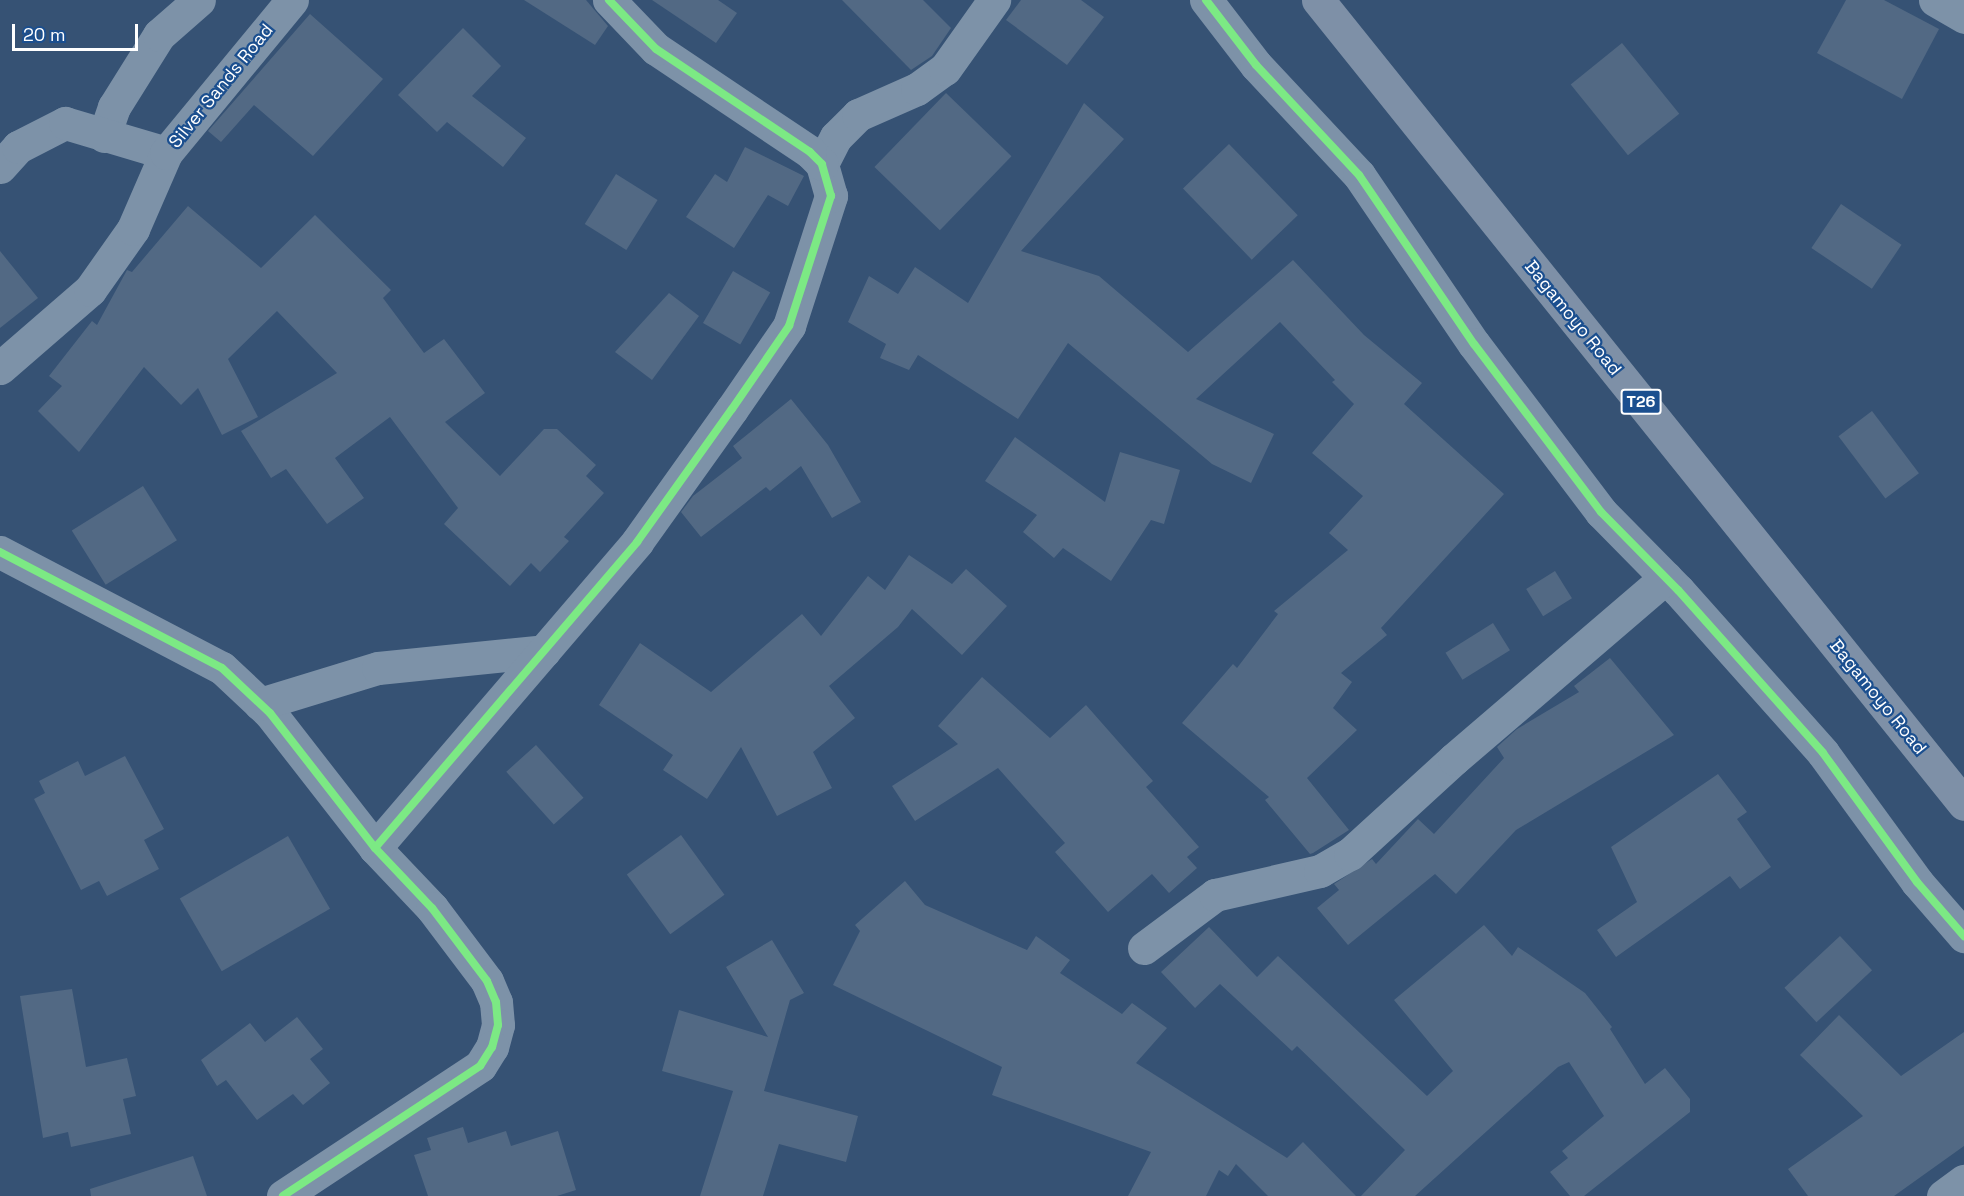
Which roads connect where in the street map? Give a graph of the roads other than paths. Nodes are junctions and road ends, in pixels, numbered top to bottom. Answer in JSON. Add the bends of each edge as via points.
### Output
{"nodes":[{"id":1,"x":159,"y":0,"type":"edge"},
{"id":2,"x":199,"y":0,"type":"edge"},
{"id":3,"x":292,"y":0,"type":"edge"},
{"id":4,"x":609,"y":0,"type":"edge"},
{"id":5,"x":994,"y":0,"type":"edge"},
{"id":6,"x":1206,"y":0,"type":"edge"},
{"id":7,"x":1318,"y":0,"type":"edge"},
{"id":8,"x":1935,"y":0,"type":"edge"},
{"id":9,"x":1964,"y":17,"type":"edge"},
{"id":10,"x":159,"y":36,"type":"junction"},
{"id":11,"x":104,"y":136,"type":"junction"},
{"id":12,"x":166,"y":153,"type":"junction"},
{"id":13,"x":822,"y":164,"type":"junction"},
{"id":14,"x":0,"y":167,"type":"edge"},
{"id":15,"x":0,"y":368,"type":"edge"},
{"id":16,"x":0,"y":552,"type":"edge"},
{"id":17,"x":1666,"y":577,"type":"junction"},
{"id":18,"x":544,"y":651,"type":"junction"},
{"id":19,"x":260,"y":704,"type":"junction"},
{"id":20,"x":1964,"y":804,"type":"edge"},
{"id":21,"x":375,"y":848,"type":"junction"},
{"id":22,"x":1964,"y":936,"type":"edge"},
{"id":23,"x":1144,"y":948,"type":"dead end"},
{"id":24,"x":1964,"y":1181,"type":"edge"},
{"id":25,"x":283,"y":1196,"type":"edge"},
{"id":26,"x":1943,"y":1196,"type":"edge"}],
"edges":[{"from":1,"to":10,"type":"street"},
{"from":2,"to":10,"type":"street"},
{"from":3,"to":12,"type":"street","name":"Silver Sands Road"},
{"from":4,"to":13,"type":"street","via":[[656,49],[810,152]]},
{"from":5,"to":13,"type":"street","via":[[945,69],[917,89],[858,115],[836,137]]},
{"from":6,"to":17,"type":"street","via":[[1256,65],[1359,175],[1474,344],[1601,512]]},
{"from":7,"to":20,"type":"highway","name":"Bagamoyo Road","number":"T26"},
{"from":8,"to":9,"type":"street"},
{"from":10,"to":11,"type":"street","via":[[114,107]]},
{"from":11,"to":12,"type":"street"},
{"from":11,"to":14,"type":"street","via":[[65,123],[18,147]]},
{"from":12,"to":15,"type":"street","name":"Silver Sands Road","via":[[133,229],[90,290]]},
{"from":13,"to":18,"type":"street","via":[[831,196],[789,326],[637,542]]},
{"from":16,"to":19,"type":"street","via":[[222,668]]},
{"from":17,"to":22,"type":"street","via":[[1822,753],[1917,882]]},
{"from":17,"to":23,"type":"street","via":[[1350,854],[1320,871],[1215,895]]},
{"from":18,"to":19,"type":"street","via":[[378,668]]},
{"from":18,"to":21,"type":"street"},
{"from":19,"to":21,"type":"street"},
{"from":21,"to":25,"type":"street","via":[[432,908],[487,981],[496,1002],[498,1025],[492,1047],[480,1066]]},
{"from":24,"to":26,"type":"street"}]}
